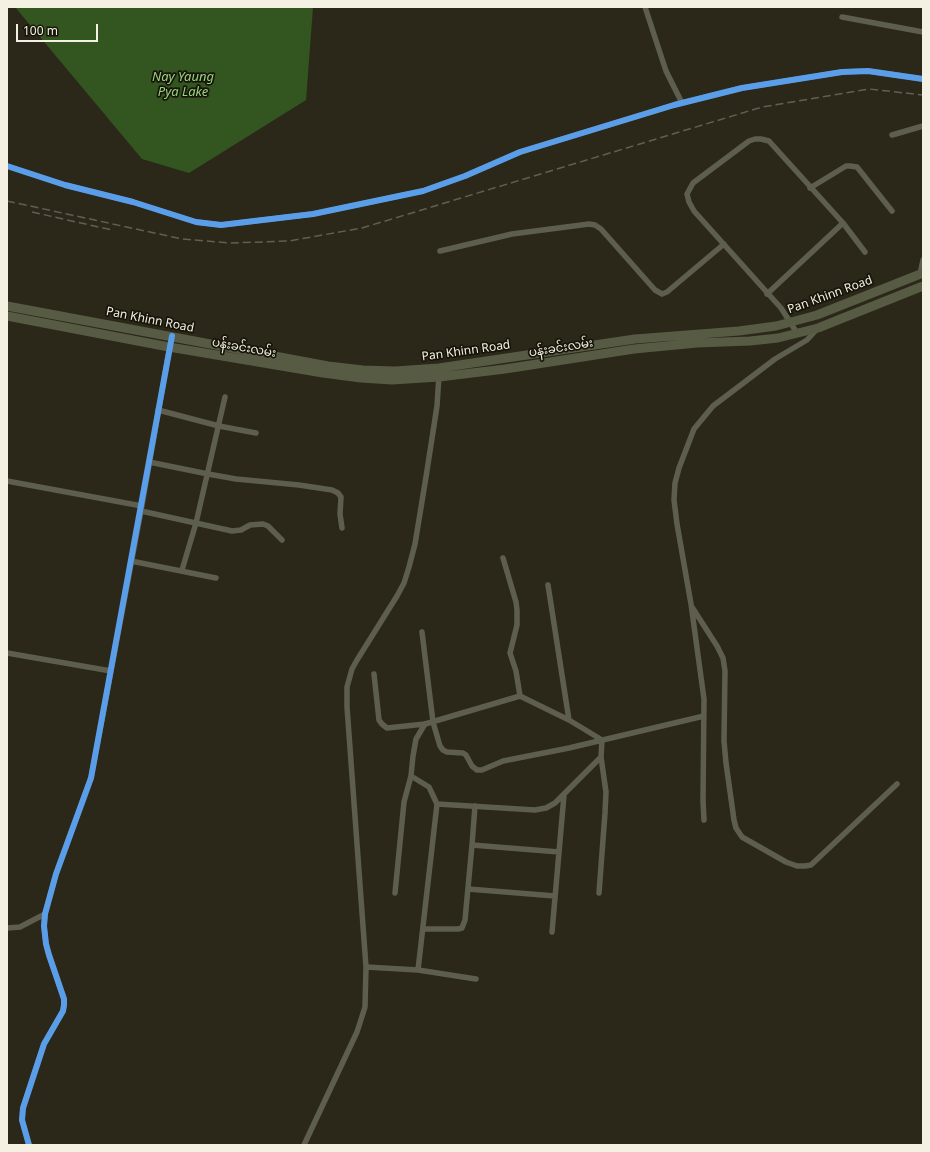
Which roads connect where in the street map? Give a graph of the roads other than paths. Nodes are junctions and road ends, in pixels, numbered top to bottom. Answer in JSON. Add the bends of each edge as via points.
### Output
{"nodes":[{"id":1,"x":645,"y":7,"type":"edge"},
{"id":2,"x":842,"y":17,"type":"dead end"},
{"id":3,"x":923,"y":32,"type":"edge"},
{"id":4,"x":923,"y":79,"type":"edge"},
{"id":5,"x":682,"y":103,"type":"junction"},
{"id":6,"x":923,"y":126,"type":"edge"},
{"id":7,"x":892,"y":135,"type":"dead end"},
{"id":8,"x":7,"y":166,"type":"edge"},
{"id":9,"x":810,"y":188,"type":"junction"},
{"id":10,"x":892,"y":211,"type":"dead end"},
{"id":11,"x":843,"y":223,"type":"junction"},
{"id":12,"x":724,"y":244,"type":"junction"},
{"id":13,"x":440,"y":251,"type":"dead end"},
{"id":14,"x":865,"y":252,"type":"dead end"},
{"id":15,"x":923,"y":260,"type":"edge"},
{"id":16,"x":922,"y":273,"type":"edge"},
{"id":17,"x":923,"y":286,"type":"edge"},
{"id":18,"x":767,"y":294,"type":"junction"},
{"id":19,"x":7,"y":306,"type":"edge"},
{"id":20,"x":7,"y":316,"type":"edge"},
{"id":21,"x":791,"y":323,"type":"junction"},
{"id":22,"x":818,"y":328,"type":"junction"},
{"id":23,"x":797,"y":333,"type":"junction"},
{"id":24,"x":172,"y":336,"type":"junction"},
{"id":25,"x":170,"y":347,"type":"junction"},
{"id":26,"x":439,"y":373,"type":"junction"},
{"id":27,"x":225,"y":397,"type":"dead end"},
{"id":28,"x":158,"y":410,"type":"junction"},
{"id":29,"x":218,"y":426,"type":"junction"},
{"id":30,"x":256,"y":433,"type":"dead end"},
{"id":31,"x":149,"y":462,"type":"junction"},
{"id":32,"x":208,"y":474,"type":"junction"},
{"id":33,"x":7,"y":481,"type":"edge"},
{"id":34,"x":141,"y":509,"type":"junction"},
{"id":35,"x":196,"y":523,"type":"junction"},
{"id":36,"x":342,"y":528,"type":"dead end"},
{"id":37,"x":282,"y":540,"type":"dead end"},
{"id":38,"x":502,"y":558,"type":"dead end"},
{"id":39,"x":132,"y":561,"type":"junction"},
{"id":40,"x":182,"y":570,"type":"junction"},
{"id":41,"x":216,"y":578,"type":"dead end"},
{"id":42,"x":548,"y":585,"type":"dead end"},
{"id":43,"x":691,"y":604,"type":"junction"},
{"id":44,"x":422,"y":632,"type":"dead end"},
{"id":45,"x":7,"y":653,"type":"edge"},
{"id":46,"x":112,"y":671,"type":"junction"},
{"id":47,"x":374,"y":674,"type":"dead end"},
{"id":48,"x":520,"y":696,"type":"junction"},
{"id":49,"x":704,"y":716,"type":"junction"},
{"id":50,"x":569,"y":720,"type":"junction"},
{"id":51,"x":433,"y":722,"type":"junction"},
{"id":52,"x":425,"y":724,"type":"junction"},
{"id":53,"x":602,"y":740,"type":"junction"},
{"id":54,"x":601,"y":757,"type":"junction"},
{"id":55,"x":411,"y":776,"type":"junction"},
{"id":56,"x":896,"y":784,"type":"dead end"},
{"id":57,"x":564,"y":795,"type":"junction"},
{"id":58,"x":437,"y":804,"type":"junction"},
{"id":59,"x":475,"y":806,"type":"junction"},
{"id":60,"x":704,"y":820,"type":"dead end"},
{"id":61,"x":472,"y":845,"type":"junction"},
{"id":62,"x":559,"y":852,"type":"junction"},
{"id":63,"x":468,"y":888,"type":"junction"},
{"id":64,"x":395,"y":892,"type":"dead end"},
{"id":65,"x":599,"y":893,"type":"dead end"},
{"id":66,"x":555,"y":896,"type":"junction"},
{"id":67,"x":45,"y":914,"type":"junction"},
{"id":68,"x":29,"y":923,"type":"junction"},
{"id":69,"x":44,"y":926,"type":"junction"},
{"id":70,"x":7,"y":928,"type":"edge"},
{"id":71,"x":423,"y":928,"type":"junction"},
{"id":72,"x":552,"y":932,"type":"dead end"},
{"id":73,"x":366,"y":967,"type":"junction"},
{"id":74,"x":418,"y":970,"type":"junction"},
{"id":75,"x":476,"y":979,"type":"dead end"},
{"id":76,"x":29,"y":1145,"type":"edge"},
{"id":77,"x":304,"y":1145,"type":"edge"}],
"edges":[{"from":1,"to":5,"type":"street","via":[[666,71]]},
{"from":2,"to":3,"type":"street"},
{"from":4,"to":5,"type":"street","via":[[868,71],[842,72],[742,88]]},
{"from":5,"to":8,"type":"street","via":[[516,153],[423,191],[313,214],[221,225],[196,222]]},
{"from":6,"to":7,"type":"street"},
{"from":9,"to":10,"type":"street","via":[[850,166],[857,168]]},
{"from":9,"to":11,"type":"street"},
{"from":9,"to":12,"type":"street","via":[[769,141],[755,138],[748,141],[692,183],[687,194],[688,202],[694,211]]},
{"from":11,"to":14,"type":"street"},
{"from":11,"to":18,"type":"street"},
{"from":12,"to":13,"type":"street","via":[[662,294],[655,290],[595,225],[512,234]]},
{"from":12,"to":18,"type":"street"},
{"from":15,"to":16,"type":"street"},
{"from":16,"to":21,"type":"main road","name":"Pan Khinn Road"},
{"from":17,"to":22,"type":"main road","name":"ပန်းခင်းလမ်း"},
{"from":18,"to":21,"type":"street"},
{"from":19,"to":24,"type":"main road","name":"Pan Khinn Road"},
{"from":20,"to":25,"type":"main road","name":"ပန်းခင်းလမ်း"},
{"from":21,"to":23,"type":"street"},
{"from":21,"to":26,"type":"main road","name":"Pan Khinn Road","via":[[739,331],[635,339]]},
{"from":22,"to":23,"type":"main road","name":"ပန်းခင်းလမ်း"},
{"from":22,"to":43,"type":"street","via":[[807,340],[775,359],[713,406],[694,429],[679,468],[674,500]]},
{"from":23,"to":26,"type":"main road","name":"ပန်းခင်းလမ်း","via":[[750,341],[634,349],[505,369]]},
{"from":24,"to":25,"type":"street"},
{"from":24,"to":26,"type":"main road","name":"Pan Khinn Road","via":[[328,366]]},
{"from":25,"to":26,"type":"main road","name":"ပန်းခင်းလမ်း","via":[[361,378],[392,380]]},
{"from":25,"to":28,"type":"street"},
{"from":26,"to":73,"type":"street","via":[[437,406],[410,567],[397,596],[352,669],[347,687]]},
{"from":27,"to":29,"type":"street"},
{"from":28,"to":29,"type":"street"},
{"from":28,"to":31,"type":"street"},
{"from":29,"to":30,"type":"street"},
{"from":29,"to":32,"type":"street"},
{"from":31,"to":32,"type":"street"},
{"from":31,"to":34,"type":"street"},
{"from":32,"to":35,"type":"street"},
{"from":32,"to":36,"type":"street","via":[[332,490],[341,497]]},
{"from":33,"to":34,"type":"street"},
{"from":34,"to":35,"type":"street"},
{"from":34,"to":39,"type":"street"},
{"from":35,"to":37,"type":"street","via":[[232,531],[263,524]]},
{"from":35,"to":40,"type":"street"},
{"from":38,"to":48,"type":"street","via":[[516,602],[517,625],[510,653]]},
{"from":39,"to":40,"type":"street"},
{"from":39,"to":46,"type":"street"},
{"from":40,"to":41,"type":"street"},
{"from":42,"to":50,"type":"street"},
{"from":43,"to":49,"type":"street"},
{"from":43,"to":56,"type":"street","via":[[723,658],[726,688],[726,762],[734,820],[742,837],[786,862],[797,866],[811,865]]},
{"from":44,"to":51,"type":"street"},
{"from":45,"to":46,"type":"street"},
{"from":46,"to":67,"type":"street","via":[[88,788],[67,842]]},
{"from":47,"to":52,"type":"street","via":[[382,724],[387,728]]},
{"from":48,"to":50,"type":"street"},
{"from":48,"to":51,"type":"street"},
{"from":49,"to":53,"type":"street"},
{"from":49,"to":60,"type":"street"},
{"from":50,"to":53,"type":"street"},
{"from":51,"to":52,"type":"street"},
{"from":51,"to":53,"type":"street","via":[[443,750],[463,753],[474,769],[479,770],[503,761]]},
{"from":52,"to":55,"type":"street","via":[[416,739]]},
{"from":53,"to":54,"type":"street"},
{"from":54,"to":57,"type":"street"},
{"from":54,"to":65,"type":"street","via":[[606,799]]},
{"from":55,"to":58,"type":"street","via":[[429,787]]},
{"from":55,"to":64,"type":"street","via":[[404,802]]},
{"from":57,"to":59,"type":"street","via":[[546,808],[535,810]]},
{"from":57,"to":62,"type":"street"},
{"from":58,"to":59,"type":"street"},
{"from":58,"to":71,"type":"street"},
{"from":59,"to":61,"type":"street"},
{"from":61,"to":62,"type":"street"},
{"from":61,"to":63,"type":"street"},
{"from":62,"to":66,"type":"street"},
{"from":63,"to":66,"type":"street"},
{"from":63,"to":71,"type":"street","via":[[462,928]]},
{"from":66,"to":72,"type":"street"},
{"from":67,"to":68,"type":"street"},
{"from":67,"to":69,"type":"street"},
{"from":68,"to":69,"type":"street"},
{"from":68,"to":70,"type":"street"},
{"from":69,"to":76,"type":"street","via":[[48,955],[64,998],[64,1005],[44,1044],[24,1108],[22,1120]]},
{"from":71,"to":74,"type":"street"},
{"from":73,"to":74,"type":"street"},
{"from":73,"to":77,"type":"street","via":[[366,1001],[362,1020]]},
{"from":74,"to":75,"type":"street"}]}
